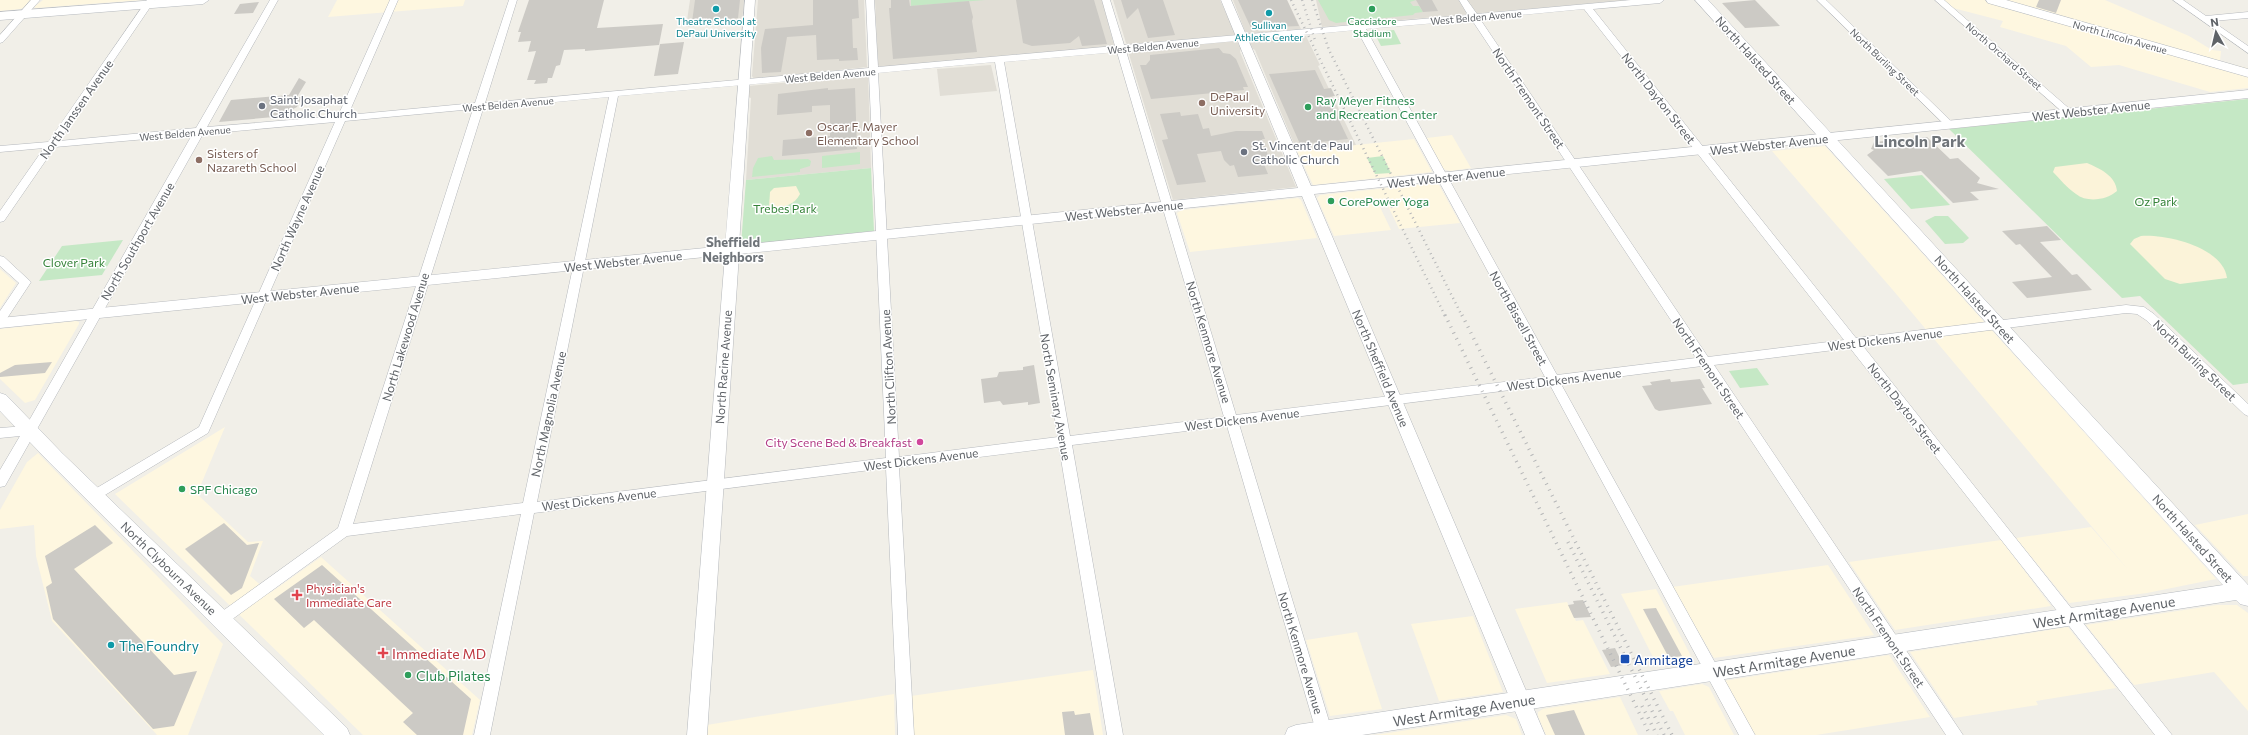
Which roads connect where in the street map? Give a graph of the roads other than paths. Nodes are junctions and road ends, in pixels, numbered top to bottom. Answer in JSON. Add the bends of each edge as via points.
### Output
{"nodes":[{"id":1,"x":36,"y":0,"type":"edge"},
{"id":2,"x":203,"y":0,"type":"edge"},
{"id":3,"x":274,"y":0,"type":"edge"},
{"id":4,"x":394,"y":0,"type":"edge"},
{"id":5,"x":513,"y":0,"type":"edge"},
{"id":6,"x":750,"y":0,"type":"edge"},
{"id":7,"x":870,"y":0,"type":"edge"},
{"id":8,"x":1106,"y":0,"type":"edge"},
{"id":9,"x":1226,"y":0,"type":"edge"},
{"id":10,"x":1463,"y":0,"type":"edge"},
{"id":11,"x":1660,"y":0,"type":"edge"},
{"id":12,"x":1701,"y":0,"type":"edge"},
{"id":13,"x":1821,"y":0,"type":"edge"},
{"id":14,"x":1939,"y":0,"type":"edge"},
{"id":15,"x":1992,"y":0,"type":"edge"},
{"id":16,"x":2177,"y":0,"type":"edge"},
{"id":17,"x":150,"y":2,"type":"edge"},
{"id":18,"x":1606,"y":2,"type":"edge"},
{"id":19,"x":1587,"y":7,"type":"junction"},
{"id":20,"x":21,"y":14,"type":"junction"},
{"id":21,"x":2248,"y":15,"type":"edge"},
{"id":22,"x":0,"y":16,"type":"edge"},
{"id":23,"x":1474,"y":17,"type":"junction"},
{"id":24,"x":2204,"y":19,"type":"junction"},
{"id":25,"x":1360,"y":27,"type":"junction"},
{"id":26,"x":1242,"y":38,"type":"junction"},
{"id":27,"x":0,"y":40,"type":"edge"},
{"id":28,"x":1121,"y":48,"type":"junction"},
{"id":29,"x":2248,"y":50,"type":"edge"},
{"id":30,"x":999,"y":60,"type":"junction"},
{"id":31,"x":874,"y":71,"type":"junction"},
{"id":32,"x":2248,"y":73,"type":"edge"},
{"id":33,"x":744,"y":82,"type":"junction"},
{"id":34,"x":614,"y":94,"type":"junction"},
{"id":35,"x":2248,"y":94,"type":"edge"},
{"id":36,"x":478,"y":106,"type":"junction"},
{"id":37,"x":2069,"y":112,"type":"junction"},
{"id":38,"x":341,"y":118,"type":"junction"},
{"id":39,"x":1950,"y":125,"type":"junction"},
{"id":40,"x":199,"y":131,"type":"junction"},
{"id":41,"x":1826,"y":138,"type":"junction"},
{"id":42,"x":51,"y":144,"type":"junction"},
{"id":43,"x":0,"y":149,"type":"edge"},
{"id":44,"x":1701,"y":150,"type":"junction"},
{"id":45,"x":1573,"y":164,"type":"junction"},
{"id":46,"x":1442,"y":177,"type":"junction"},
{"id":47,"x":1306,"y":191,"type":"junction"},
{"id":48,"x":1168,"y":206,"type":"junction"},
{"id":49,"x":0,"y":219,"type":"edge"},
{"id":50,"x":1027,"y":220,"type":"junction"},
{"id":51,"x":881,"y":235,"type":"junction"},
{"id":52,"x":732,"y":250,"type":"junction"},
{"id":53,"x":0,"y":260,"type":"edge"},
{"id":54,"x":578,"y":266,"type":"junction"},
{"id":55,"x":422,"y":281,"type":"junction"},
{"id":56,"x":261,"y":297,"type":"junction"},
{"id":57,"x":2140,"y":310,"type":"joint"},
{"id":58,"x":96,"y":314,"type":"junction"},
{"id":59,"x":0,"y":320,"type":"edge"},
{"id":60,"x":0,"y":323,"type":"edge"},
{"id":61,"x":1998,"y":325,"type":"junction"},
{"id":62,"x":1854,"y":343,"type":"junction"},
{"id":63,"x":1705,"y":362,"type":"junction"},
{"id":64,"x":1553,"y":381,"type":"junction"},
{"id":65,"x":0,"y":400,"type":"edge"},
{"id":66,"x":1394,"y":400,"type":"junction"},
{"id":67,"x":2248,"y":411,"type":"edge"},
{"id":68,"x":1232,"y":420,"type":"junction"},
{"id":69,"x":30,"y":430,"type":"junction"},
{"id":70,"x":0,"y":433,"type":"edge"},
{"id":71,"x":1063,"y":442,"type":"junction"},
{"id":72,"x":892,"y":463,"type":"junction"},
{"id":73,"x":0,"y":482,"type":"edge"},
{"id":74,"x":715,"y":485,"type":"junction"},
{"id":75,"x":95,"y":496,"type":"junction"},
{"id":76,"x":529,"y":508,"type":"junction"},
{"id":77,"x":344,"y":531,"type":"junction"},
{"id":78,"x":2246,"y":593,"type":"edge"},
{"id":79,"x":2071,"y":617,"type":"junction"},
{"id":80,"x":222,"y":619,"type":"junction"},
{"id":81,"x":1894,"y":644,"type":"junction"},
{"id":82,"x":1712,"y":672,"type":"junction"},
{"id":83,"x":1521,"y":701,"type":"junction"},
{"id":84,"x":1358,"y":730,"type":"edge"},
{"id":85,"x":1324,"y":731,"type":"junction"},
{"id":86,"x":339,"y":735,"type":"edge"},
{"id":87,"x":482,"y":735,"type":"edge"},
{"id":88,"x":696,"y":735,"type":"edge"},
{"id":89,"x":906,"y":735,"type":"edge"},
{"id":90,"x":1115,"y":735,"type":"edge"},
{"id":91,"x":1296,"y":735,"type":"edge"},
{"id":92,"x":1535,"y":735,"type":"edge"},
{"id":93,"x":1747,"y":735,"type":"edge"},
{"id":94,"x":1955,"y":735,"type":"edge"},
{"id":95,"x":2164,"y":735,"type":"edge"}],
"edges":[{"from":1,"to":20,"type":"street"},
{"from":2,"to":17,"type":"main road"},
{"from":3,"to":40,"type":"street","name":"North Southport Avenue"},
{"from":4,"to":38,"type":"street","name":"North Wayne Avenue"},
{"from":5,"to":36,"type":"street","name":"North Lakewood Avenue"},
{"from":6,"to":33,"type":"street","name":"North Racine Avenue"},
{"from":7,"to":31,"type":"street","name":"North Clifton Avenue"},
{"from":8,"to":28,"type":"street","name":"North Kenmore Avenue"},
{"from":9,"to":26,"type":"street","name":"North Sheffield Avenue"},
{"from":10,"to":23,"type":"street","name":"North Fremont Street"},
{"from":11,"to":18,"type":"street","name":"West Belden Avenue"},
{"from":12,"to":41,"type":"main road","name":"North Halsted Street"},
{"from":13,"to":39,"type":"street","name":"North Burling Street"},
{"from":14,"to":37,"type":"street","name":"North Orchard Street"},
{"from":15,"to":32,"type":"main road","name":"North Lincoln Avenue"},
{"from":16,"to":24,"type":"street"},
{"from":17,"to":20,"type":"main road"},
{"from":17,"to":42,"type":"street","name":"North Janssen Avenue"},
{"from":18,"to":19,"type":"street","name":"West Belden Avenue"},
{"from":19,"to":23,"type":"street","name":"West Belden Avenue"},
{"from":19,"to":44,"type":"street","name":"North Dayton Street"},
{"from":20,"to":22,"type":"main road"},
{"from":20,"to":27,"type":"street"},
{"from":21,"to":24,"type":"street"},
{"from":23,"to":25,"type":"street","name":"West Belden Avenue"},
{"from":23,"to":45,"type":"street","name":"North Fremont Street"},
{"from":24,"to":29,"type":"street"},
{"from":25,"to":26,"type":"street","name":"West Belden Avenue"},
{"from":25,"to":46,"type":"street","name":"North Bissell Street"},
{"from":26,"to":28,"type":"street","name":"West Belden Avenue"},
{"from":26,"to":47,"type":"street","name":"North Sheffield Avenue"},
{"from":28,"to":30,"type":"street","name":"West Belden Avenue"},
{"from":28,"to":48,"type":"street","name":"North Kenmore Avenue"},
{"from":30,"to":31,"type":"street","name":"West Belden Avenue"},
{"from":30,"to":50,"type":"street","name":"North Seminary Avenue"},
{"from":31,"to":33,"type":"street","name":"West Belden Avenue"},
{"from":31,"to":51,"type":"street","name":"North Clifton Avenue"},
{"from":33,"to":34,"type":"street","name":"West Belden Avenue"},
{"from":33,"to":52,"type":"street","name":"North Racine Avenue"},
{"from":34,"to":36,"type":"street","name":"West Belden Avenue"},
{"from":34,"to":54,"type":"street","name":"North Magnolia Avenue"},
{"from":35,"to":37,"type":"street","name":"West Webster Avenue"},
{"from":36,"to":38,"type":"street","name":"West Belden Avenue"},
{"from":36,"to":55,"type":"street","name":"North Lakewood Avenue"},
{"from":37,"to":39,"type":"street","name":"West Webster Avenue"},
{"from":38,"to":40,"type":"street","name":"West Belden Avenue"},
{"from":38,"to":56,"type":"street","name":"North Wayne Avenue"},
{"from":39,"to":41,"type":"street","name":"West Webster Avenue"},
{"from":40,"to":42,"type":"street","name":"West Belden Avenue"},
{"from":40,"to":58,"type":"street","name":"North Southport Avenue"},
{"from":41,"to":44,"type":"street","name":"West Webster Avenue"},
{"from":41,"to":61,"type":"main road","name":"North Halsted Street"},
{"from":42,"to":43,"type":"street","name":"West Belden Avenue"},
{"from":42,"to":49,"type":"street","name":"North Janssen Avenue"},
{"from":44,"to":45,"type":"street","name":"West Webster Avenue"},
{"from":44,"to":62,"type":"street","name":"North Dayton Street"},
{"from":45,"to":46,"type":"street","name":"West Webster Avenue"},
{"from":45,"to":63,"type":"street","name":"North Fremont Street"},
{"from":46,"to":47,"type":"street","name":"West Webster Avenue"},
{"from":46,"to":64,"type":"street","name":"North Bissell Street"},
{"from":47,"to":48,"type":"street","name":"West Webster Avenue"},
{"from":47,"to":66,"type":"street","name":"North Sheffield Avenue"},
{"from":48,"to":50,"type":"street","name":"West Webster Avenue"},
{"from":48,"to":68,"type":"street","name":"North Kenmore Avenue"},
{"from":50,"to":51,"type":"street","name":"West Webster Avenue"},
{"from":50,"to":71,"type":"street","name":"North Seminary Avenue"},
{"from":51,"to":52,"type":"street","name":"West Webster Avenue"},
{"from":51,"to":72,"type":"street","name":"North Clifton Avenue"},
{"from":52,"to":54,"type":"street","name":"West Webster Avenue"},
{"from":52,"to":74,"type":"street","name":"North Racine Avenue"},
{"from":53,"to":59,"type":"street","via":[[25,282]]},
{"from":54,"to":55,"type":"street","name":"West Webster Avenue"},
{"from":54,"to":76,"type":"street","name":"North Magnolia Avenue"},
{"from":55,"to":56,"type":"street","name":"West Webster Avenue"},
{"from":55,"to":77,"type":"street","name":"North Lakewood Avenue"},
{"from":56,"to":58,"type":"street","name":"West Webster Avenue"},
{"from":56,"to":75,"type":"street","name":"North Wayne Avenue","via":[[204,430]]},
{"from":57,"to":61,"type":"street","name":"West Dickens Avenue","via":[[2126,309]]},
{"from":57,"to":67,"type":"street","name":"North Burling Street"},
{"from":58,"to":60,"type":"street","name":"West Webster Avenue"},
{"from":58,"to":69,"type":"street","name":"North Southport Avenue"},
{"from":61,"to":62,"type":"street","name":"West Dickens Avenue"},
{"from":61,"to":78,"type":"main road","name":"North Halsted Street"},
{"from":62,"to":63,"type":"street","name":"West Dickens Avenue"},
{"from":62,"to":79,"type":"street","name":"North Dayton Street"},
{"from":63,"to":64,"type":"street","name":"West Dickens Avenue"},
{"from":63,"to":81,"type":"street","name":"North Fremont Street"},
{"from":64,"to":66,"type":"street","name":"West Dickens Avenue"},
{"from":64,"to":82,"type":"street","name":"North Bissell Street"},
{"from":65,"to":69,"type":"main road","name":"North Clybourn Avenue"},
{"from":66,"to":68,"type":"street","name":"West Dickens Avenue"},
{"from":66,"to":83,"type":"street","name":"North Sheffield Avenue"},
{"from":68,"to":71,"type":"street","name":"West Dickens Avenue"},
{"from":68,"to":85,"type":"street","name":"North Kenmore Avenue"},
{"from":69,"to":70,"type":"street"},
{"from":69,"to":73,"type":"street","name":"North Southport Avenue"},
{"from":69,"to":75,"type":"main road","name":"North Clybourn Avenue"},
{"from":71,"to":72,"type":"street","name":"West Dickens Avenue"},
{"from":71,"to":90,"type":"street","name":"North Seminary Avenue"},
{"from":72,"to":74,"type":"street","name":"West Dickens Avenue"},
{"from":72,"to":89,"type":"street","name":"North Clifton Avenue"},
{"from":74,"to":76,"type":"street","name":"West Dickens Avenue"},
{"from":74,"to":88,"type":"street","name":"North Racine Avenue"},
{"from":75,"to":80,"type":"main road","name":"North Clybourn Avenue"},
{"from":76,"to":77,"type":"street","name":"West Dickens Avenue"},
{"from":76,"to":87,"type":"street","name":"North Magnolia Avenue"},
{"from":77,"to":80,"type":"street"},
{"from":78,"to":79,"type":"main road","name":"West Armitage Avenue"},
{"from":79,"to":81,"type":"main road","name":"West Armitage Avenue"},
{"from":79,"to":95,"type":"street","name":"North Dayton Street"},
{"from":80,"to":86,"type":"main road","name":"North Clybourn Avenue"},
{"from":81,"to":82,"type":"main road","name":"West Armitage Avenue"},
{"from":81,"to":94,"type":"street","name":"North Fremont Street"},
{"from":82,"to":83,"type":"main road","name":"West Armitage Avenue"},
{"from":82,"to":93,"type":"street","name":"North Bissell Street"},
{"from":83,"to":84,"type":"main road","name":"West Armitage Avenue"},
{"from":83,"to":92,"type":"street","name":"North Sheffield Avenue"},
{"from":84,"to":85,"type":"main road","name":"West Armitage Avenue"},
{"from":85,"to":91,"type":"main road","name":"West Armitage Avenue"}]}
